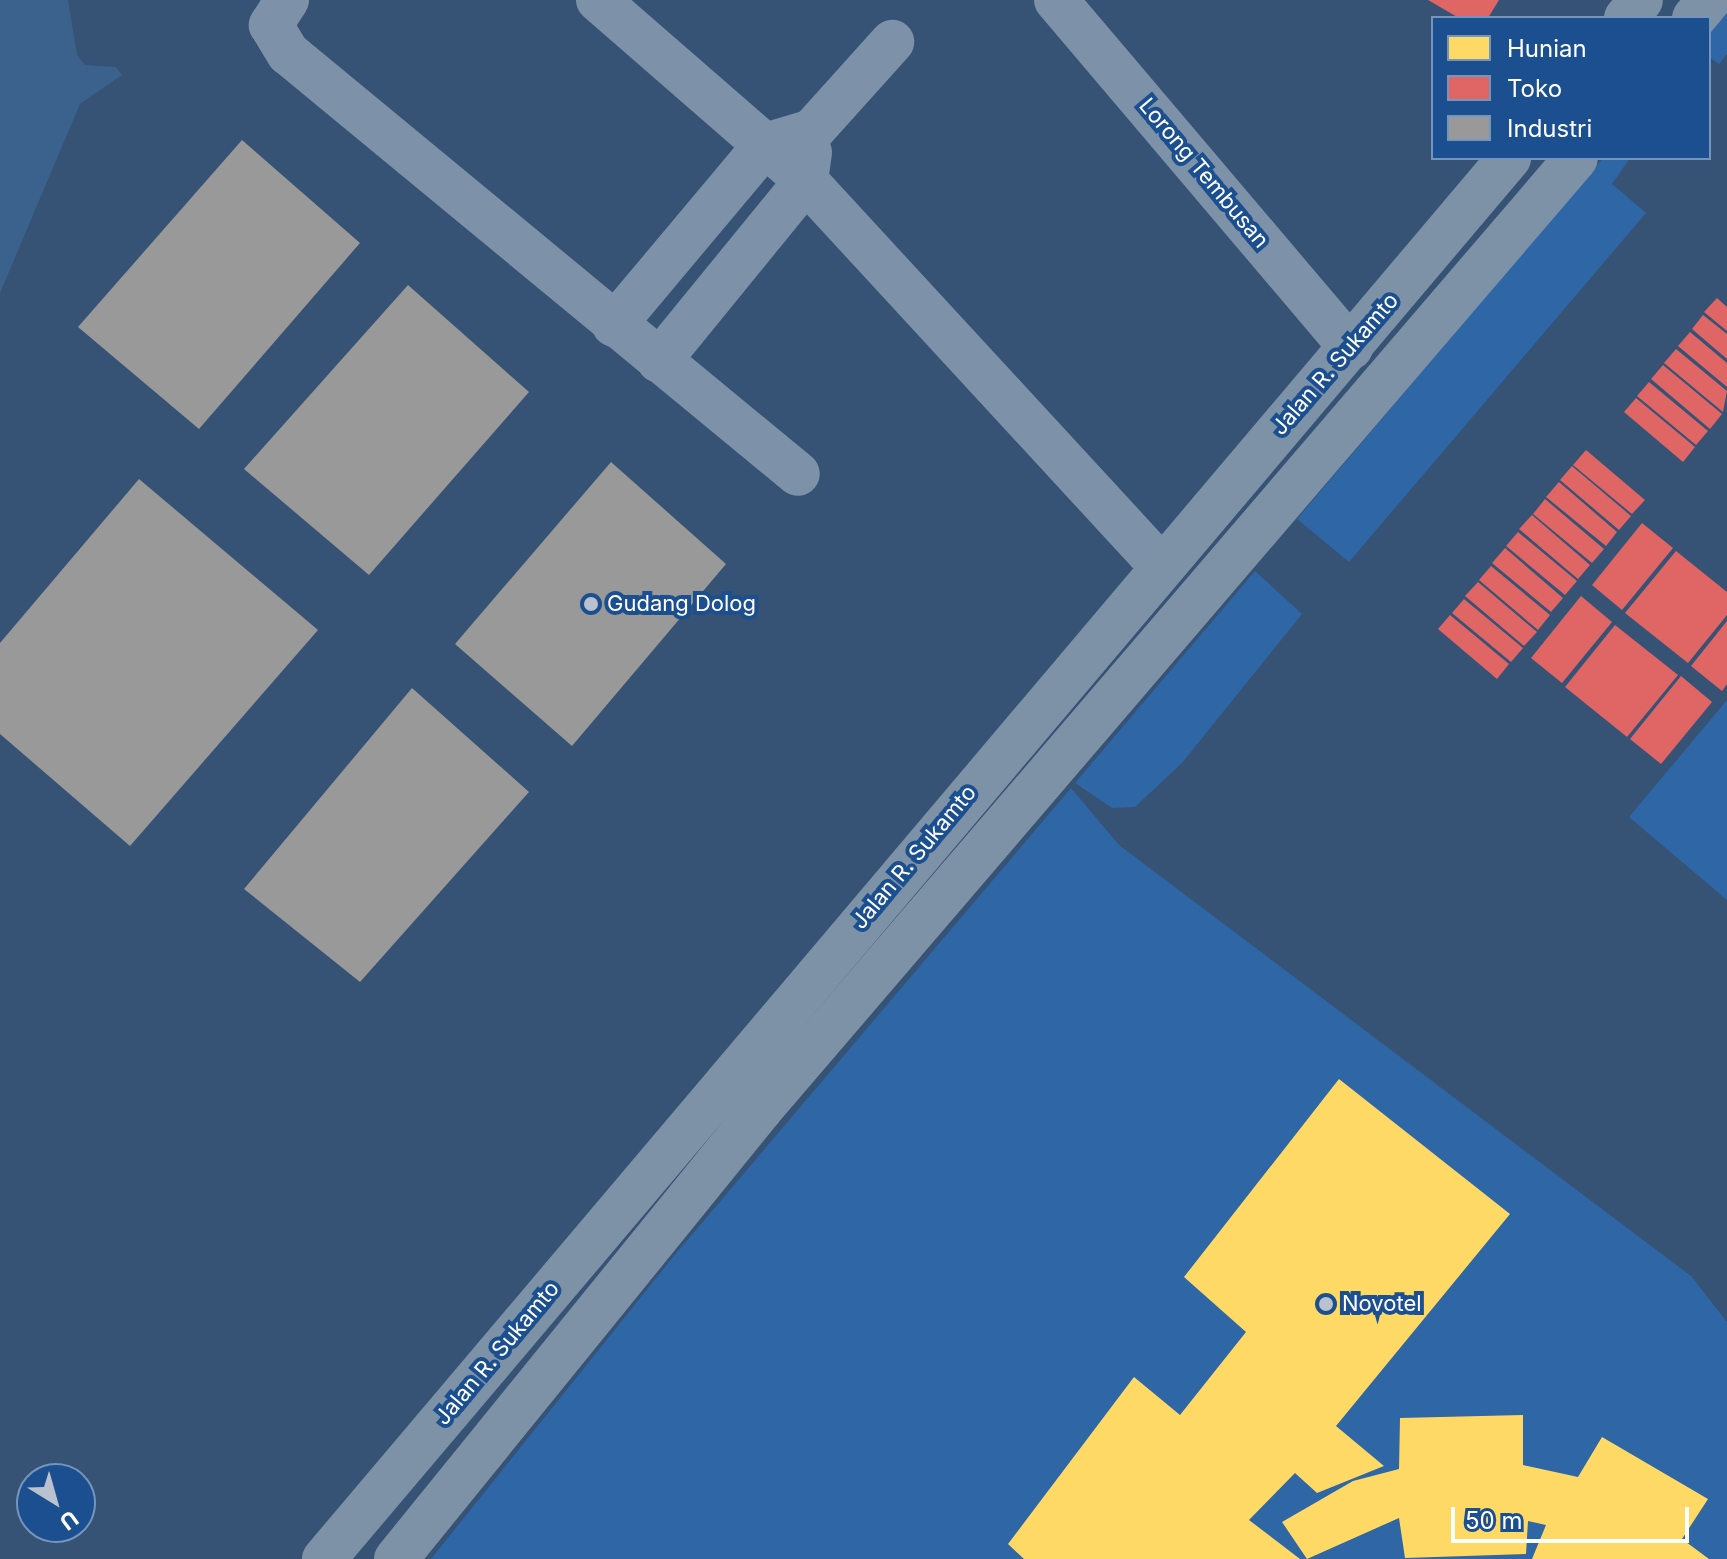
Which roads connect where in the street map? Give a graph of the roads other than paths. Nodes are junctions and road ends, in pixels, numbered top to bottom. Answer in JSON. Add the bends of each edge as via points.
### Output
{"nodes":[{"id":1,"x":287,"y":0,"type":"edge"},
{"id":2,"x":598,"y":0,"type":"edge"},
{"id":3,"x":1056,"y":0,"type":"edge"},
{"id":4,"x":1641,"y":0,"type":"edge"},
{"id":5,"x":1709,"y":0,"type":"edge"},
{"id":6,"x":1628,"y":16,"type":"edge"},
{"id":7,"x":1696,"y":16,"type":"edge"},
{"id":8,"x":892,"y":42,"type":"dead end"},
{"id":9,"x":812,"y":131,"type":"junction"},
{"id":10,"x":765,"y":145,"type":"junction"},
{"id":11,"x":1507,"y":160,"type":"edge"},
{"id":12,"x":1574,"y":160,"type":"edge"},
{"id":13,"x":806,"y":181,"type":"junction"},
{"id":14,"x":614,"y":325,"type":"junction"},
{"id":15,"x":1351,"y":348,"type":"junction"},
{"id":16,"x":659,"y":361,"type":"junction"},
{"id":17,"x":798,"y":474,"type":"dead end"},
{"id":18,"x":1160,"y":565,"type":"junction"},
{"id":19,"x":324,"y":1559,"type":"edge"},
{"id":20,"x":396,"y":1559,"type":"edge"}],
"edges":[{"from":1,"to":14,"type":"street","via":[[271,25],[278,44]]},
{"from":2,"to":10,"type":"street"},
{"from":3,"to":15,"type":"street","name":"Lorong Tembusan"},
{"from":4,"to":6,"type":"highway"},
{"from":5,"to":7,"type":"highway"},
{"from":8,"to":9,"type":"street"},
{"from":9,"to":10,"type":"street"},
{"from":9,"to":13,"type":"street"},
{"from":10,"to":13,"type":"street"},
{"from":10,"to":14,"type":"street"},
{"from":11,"to":15,"type":"highway","name":"Jalan R. Sukamto"},
{"from":12,"to":20,"type":"highway","via":[[761,1109]]},
{"from":13,"to":16,"type":"street"},
{"from":13,"to":18,"type":"street"},
{"from":14,"to":16,"type":"street"},
{"from":15,"to":18,"type":"highway","name":"Jalan R. Sukamto"},
{"from":16,"to":17,"type":"street"},
{"from":18,"to":19,"type":"highway","name":"Jalan R. Sukamto"}]}
